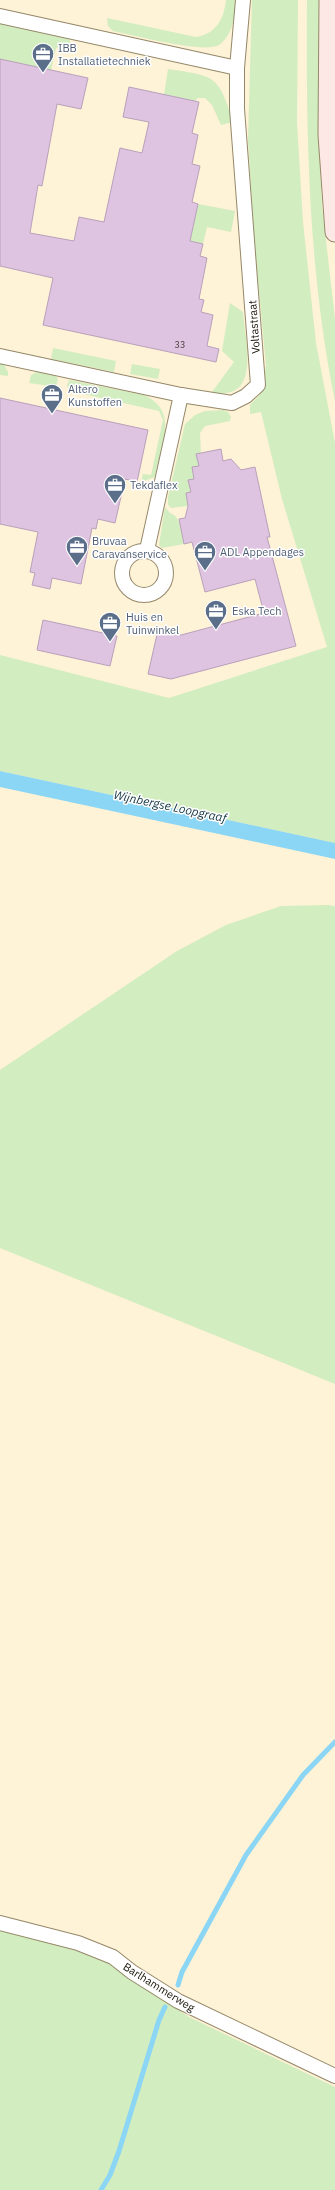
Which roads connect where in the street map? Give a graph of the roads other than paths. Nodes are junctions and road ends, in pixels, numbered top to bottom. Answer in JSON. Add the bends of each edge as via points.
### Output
{"nodes":[{"id":1,"x":243,"y":0,"type":"edge"},
{"id":2,"x":329,"y":0,"type":"edge"},
{"id":3,"x":0,"y":16,"type":"edge"},
{"id":4,"x":237,"y":68,"type":"junction"},
{"id":5,"x":335,"y":232,"type":"edge"},
{"id":6,"x":0,"y":356,"type":"edge"},
{"id":7,"x":181,"y":395,"type":"junction"},
{"id":8,"x":147,"y":550,"type":"dead end"},
{"id":9,"x":0,"y":1923,"type":"edge"},
{"id":10,"x":335,"y":2076,"type":"edge"}],
"edges":[{"from":1,"to":4,"type":"street","name":"Voltastraat"},
{"from":2,"to":5,"type":"main road","via":[[328,135]]},
{"from":3,"to":4,"type":"street"},
{"from":4,"to":7,"type":"street","name":"Voltastraat","via":[[237,109],[258,386],[232,403]]},
{"from":6,"to":7,"type":"street","name":"Voltastraat"},
{"from":7,"to":8,"type":"street"},
{"from":9,"to":10,"type":"street","name":"Barlhammerweg","via":[[78,1943],[113,1957],[178,2001]]}]}
